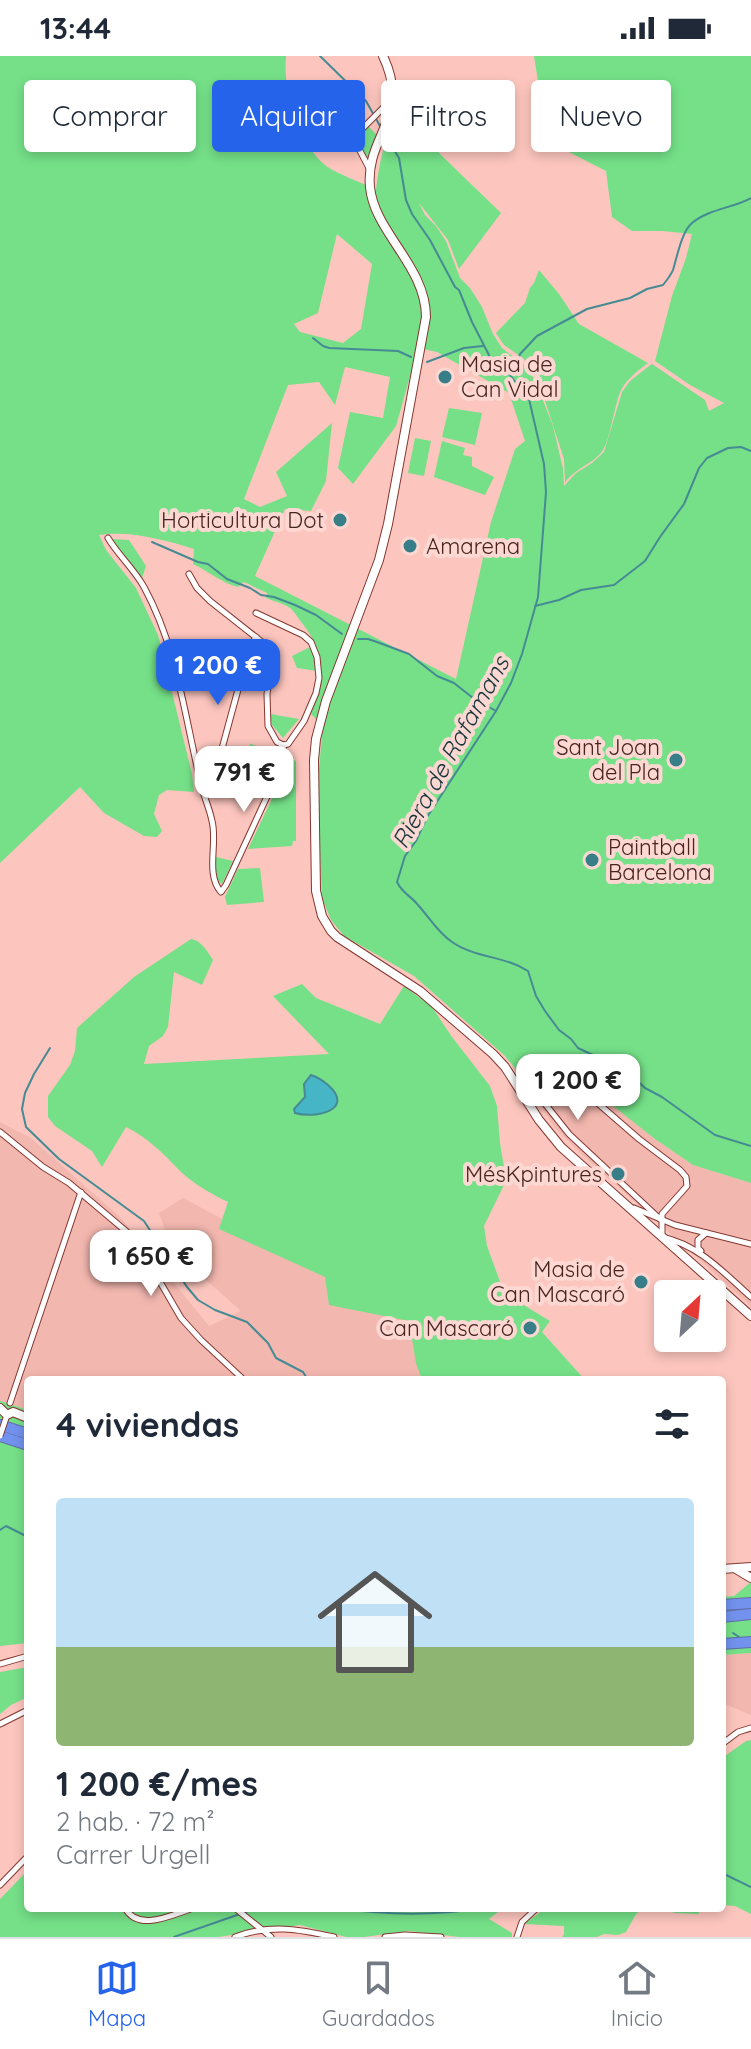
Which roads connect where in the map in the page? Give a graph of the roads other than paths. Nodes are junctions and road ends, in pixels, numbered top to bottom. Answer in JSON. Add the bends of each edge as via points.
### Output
{"nodes":[{"id":1,"x":383,"y":56,"type":"edge"},
{"id":2,"x":392,"y":80,"type":"edge"},
{"id":3,"x":381,"y":110,"type":"edge"},
{"id":4,"x":381,"y":139,"type":"edge"},
{"id":5,"x":371,"y":171,"type":"junction"},
{"id":6,"x":108,"y":538,"type":"dead end"},
{"id":7,"x":189,"y":574,"type":"dead end"},
{"id":8,"x":256,"y":613,"type":"dead end"},
{"id":9,"x":256,"y":637,"type":"junction"},
{"id":10,"x":306,"y":718,"type":"junction"},
{"id":11,"x":315,"y":727,"type":"junction"},
{"id":12,"x":299,"y":731,"type":"junction"},
{"id":13,"x":283,"y":745,"type":"junction"},
{"id":14,"x":203,"y":792,"type":"junction"},
{"id":15,"x":0,"y":1132,"type":"edge"},
{"id":16,"x":81,"y":1192,"type":"junction"},
{"id":17,"x":626,"y":1205,"type":"junction"},
{"id":18,"x":661,"y":1220,"type":"junction"},
{"id":19,"x":706,"y":1233,"type":"junction"},
{"id":20,"x":662,"y":1237,"type":"junction"},
{"id":21,"x":751,"y":1244,"type":"edge"},
{"id":22,"x":706,"y":1257,"type":"junction"},
{"id":23,"x":751,"y":1297,"type":"edge"},
{"id":24,"x":751,"y":1316,"type":"edge"},
{"id":25,"x":240,"y":1376,"type":"edge"},
{"id":26,"x":5,"y":1413,"type":"edge"},
{"id":27,"x":24,"y":1430,"type":"edge"},
{"id":28,"x":0,"y":1436,"type":"edge"},
{"id":29,"x":24,"y":1444,"type":"edge"},
{"id":30,"x":751,"y":1567,"type":"edge"},
{"id":31,"x":735,"y":1568,"type":"junction"},
{"id":32,"x":726,"y":1569,"type":"edge"},
{"id":33,"x":751,"y":1578,"type":"edge"},
{"id":34,"x":743,"y":1608,"type":"edge"},
{"id":35,"x":751,"y":1614,"type":"edge"},
{"id":36,"x":751,"y":1642,"type":"edge"},
{"id":37,"x":726,"y":1644,"type":"edge"},
{"id":38,"x":24,"y":1657,"type":"edge"},
{"id":39,"x":0,"y":1664,"type":"edge"},
{"id":40,"x":24,"y":1712,"type":"edge"},
{"id":41,"x":0,"y":1724,"type":"edge"},
{"id":42,"x":751,"y":1728,"type":"edge"},
{"id":43,"x":726,"y":1741,"type":"edge"},
{"id":44,"x":24,"y":1860,"type":"edge"},
{"id":45,"x":0,"y":1885,"type":"edge"},
{"id":46,"x":127,"y":1912,"type":"edge"},
{"id":47,"x":182,"y":1912,"type":"edge"},
{"id":48,"x":240,"y":1912,"type":"edge"},
{"id":49,"x":533,"y":1912,"type":"edge"},
{"id":50,"x":263,"y":1931,"type":"junction"},
{"id":51,"x":235,"y":1937,"type":"edge"},
{"id":52,"x":271,"y":1937,"type":"edge"},
{"id":53,"x":334,"y":1937,"type":"edge"},
{"id":54,"x":385,"y":1937,"type":"edge"},
{"id":55,"x":441,"y":1937,"type":"edge"},
{"id":56,"x":517,"y":1937,"type":"edge"}],
"edges":[{"from":1,"to":2,"type":"main road"},
{"from":3,"to":5,"type":"street","via":[[357,138]]},
{"from":4,"to":5,"type":"main road"},
{"from":5,"to":11,"type":"main road","via":[[372,198],[418,282],[426,317],[379,560]]},
{"from":6,"to":14,"type":"street","via":[[143,585],[166,635]]},
{"from":7,"to":9,"type":"street","via":[[203,595]]},
{"from":8,"to":10,"type":"street","via":[[311,642],[319,678]]},
{"from":9,"to":13,"type":"street","via":[[273,656],[266,715],[274,739]]},
{"from":9,"to":14,"type":"street","via":[[217,767]]},
{"from":10,"to":11,"type":"street"},
{"from":10,"to":12,"type":"street"},
{"from":11,"to":12,"type":"street"},
{"from":11,"to":17,"type":"main road","via":[[314,877],[327,926],[420,991],[493,1054],[555,1141]]},
{"from":12,"to":13,"type":"street"},
{"from":13,"to":14,"type":"street","via":[[284,760],[221,892],[214,877],[214,831]]},
{"from":15,"to":16,"type":"street"},
{"from":16,"to":25,"type":"street","via":[[135,1241],[181,1318]]},
{"from":16,"to":26,"type":"street"},
{"from":17,"to":18,"type":"street"},
{"from":17,"to":20,"type":"main road"},
{"from":18,"to":18,"type":"street","via":[[569,1134],[546,1105],[546,1089],[555,1086],[593,1099],[686,1177],[687,1186]]},
{"from":18,"to":19,"type":"street"},
{"from":18,"to":20,"type":"street"},
{"from":19,"to":21,"type":"street"},
{"from":19,"to":22,"type":"street","via":[[697,1243]]},
{"from":20,"to":22,"type":"street"},
{"from":20,"to":24,"type":"main road"},
{"from":22,"to":23,"type":"street"},
{"from":26,"to":27,"type":"highway"},
{"from":26,"to":28,"type":"street","bridge":true},
{"from":28,"to":29,"type":"highway"},
{"from":30,"to":31,"type":"main road"},
{"from":31,"to":32,"type":"main road"},
{"from":31,"to":33,"type":"main road"},
{"from":34,"to":35,"type":"highway"},
{"from":36,"to":37,"type":"highway"},
{"from":38,"to":39,"type":"street"},
{"from":40,"to":41,"type":"street"},
{"from":42,"to":43,"type":"street"},
{"from":44,"to":45,"type":"street"},
{"from":46,"to":47,"type":"street","via":[[142,1921]]},
{"from":48,"to":50,"type":"street"},
{"from":49,"to":56,"type":"street"},
{"from":50,"to":51,"type":"street"},
{"from":50,"to":52,"type":"street"},
{"from":50,"to":53,"type":"street","via":[[295,1929]]},
{"from":54,"to":55,"type":"street"}]}
